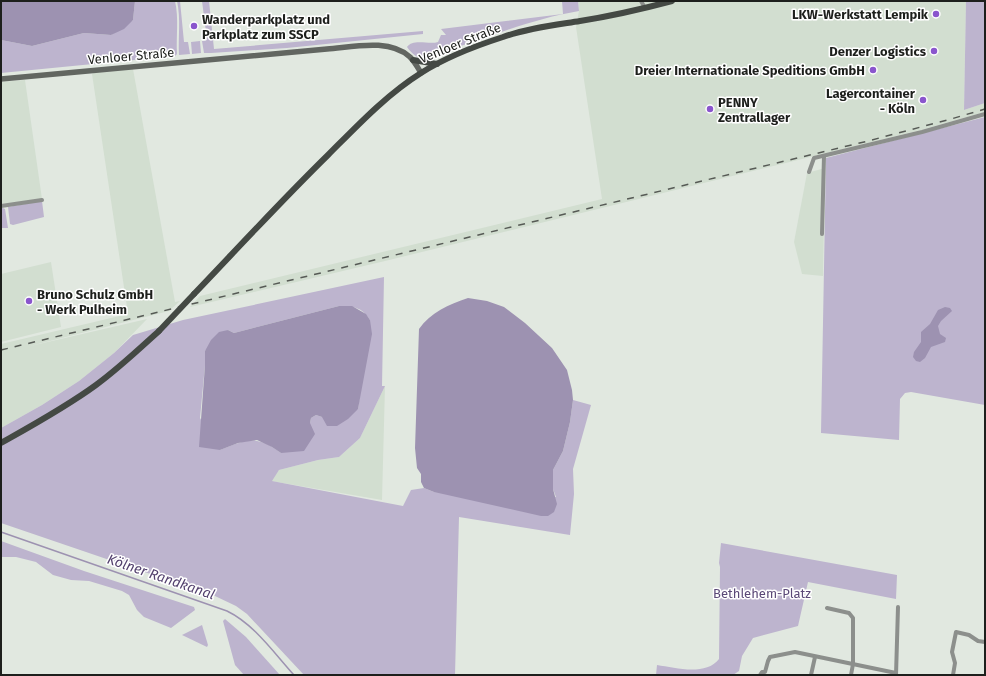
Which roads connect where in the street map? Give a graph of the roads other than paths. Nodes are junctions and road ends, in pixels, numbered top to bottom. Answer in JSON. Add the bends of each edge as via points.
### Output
{"nodes":[{"id":1,"x":641,"y":1,"type":"edge"},
{"id":2,"x":672,"y":1,"type":"edge"},
{"id":3,"x":645,"y":8,"type":"junction"},
{"id":4,"x":413,"y":60,"type":"junction"},
{"id":5,"x":437,"y":64,"type":"junction"},
{"id":6,"x":421,"y":73,"type":"junction"},
{"id":7,"x":1,"y":79,"type":"edge"},
{"id":8,"x":985,"y":114,"type":"edge"},
{"id":9,"x":824,"y":156,"type":"junction"},
{"id":10,"x":809,"y":172,"type":"dead end"},
{"id":11,"x":42,"y":200,"type":"dead end"},
{"id":12,"x":1,"y":206,"type":"edge"},
{"id":13,"x":822,"y":234,"type":"dead end"},
{"id":14,"x":4,"y":441,"type":"edge"},
{"id":15,"x":898,"y":607,"type":"dead end"},
{"id":16,"x":827,"y":608,"type":"dead end"},
{"id":17,"x":985,"y":642,"type":"edge"},
{"id":18,"x":815,"y":657,"type":"junction"},
{"id":19,"x":853,"y":664,"type":"junction"},
{"id":20,"x":766,"y":673,"type":"edge"},
{"id":21,"x":896,"y":674,"type":"edge"},
{"id":22,"x":760,"y":675,"type":"edge"},
{"id":23,"x":811,"y":675,"type":"edge"},
{"id":24,"x":850,"y":675,"type":"edge"},
{"id":25,"x":953,"y":675,"type":"edge"}],
"edges":[{"from":1,"to":3,"type":"street"},
{"from":2,"to":3,"type":"main road","name":"Venloer Straße"},
{"from":3,"to":5,"type":"main road","name":"Venloer Straße","via":[[505,36]]},
{"from":4,"to":5,"type":"main road"},
{"from":4,"to":6,"type":"main road","name":"Venloer Straße"},
{"from":4,"to":7,"type":"main road","name":"Venloer Straße","via":[[400,50],[385,46],[364,46]]},
{"from":5,"to":6,"type":"main road","name":"Venloer Straße"},
{"from":6,"to":14,"type":"main road","bridge":true,"via":[[371,112],[159,331],[120,367],[63,408]]},
{"from":8,"to":9,"type":"street"},
{"from":9,"to":10,"type":"street","via":[[814,158]]},
{"from":9,"to":13,"type":"street"},
{"from":11,"to":12,"type":"street"},
{"from":15,"to":21,"type":"street"},
{"from":16,"to":19,"type":"street","via":[[853,616]]},
{"from":17,"to":25,"type":"street","via":[[956,632],[952,652],[955,663]]},
{"from":18,"to":19,"type":"street"},
{"from":18,"to":20,"type":"street","via":[[795,652],[772,656],[768,659]]},
{"from":18,"to":23,"type":"street"},
{"from":19,"to":21,"type":"street"},
{"from":19,"to":24,"type":"street"},
{"from":20,"to":22,"type":"street","via":[[762,672]]}]}
